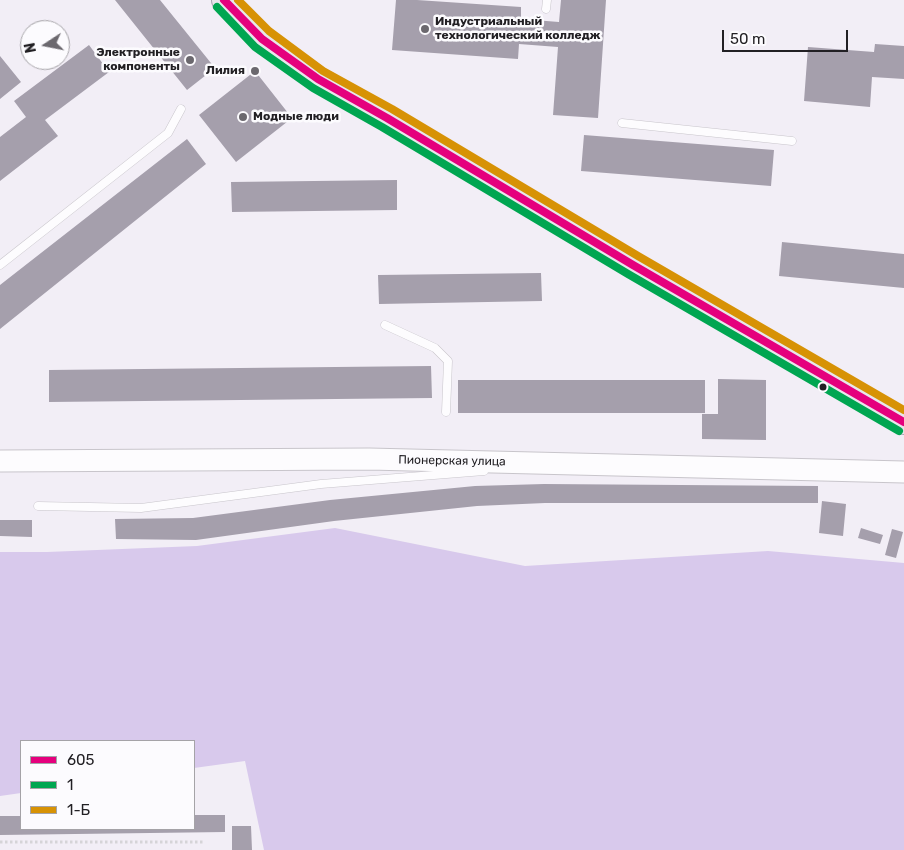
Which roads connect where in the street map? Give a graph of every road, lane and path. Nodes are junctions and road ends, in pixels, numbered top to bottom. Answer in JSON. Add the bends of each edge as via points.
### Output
{"nodes":[{"id":1,"x":224,"y":0,"type":"edge"},
{"id":2,"x":547,"y":0,"type":"edge"},
{"id":3,"x":546,"y":9,"type":"dead end"},
{"id":4,"x":181,"y":109,"type":"dead end"},
{"id":5,"x":622,"y":123,"type":"dead end"},
{"id":6,"x":792,"y":141,"type":"dead end"},
{"id":7,"x":0,"y":265,"type":"edge"},
{"id":8,"x":385,"y":325,"type":"dead end"},
{"id":9,"x":446,"y":412,"type":"dead end"},
{"id":10,"x":904,"y":422,"type":"edge"},
{"id":11,"x":0,"y":461,"type":"edge"},
{"id":12,"x":584,"y":464,"type":"junction"},
{"id":13,"x":904,"y":472,"type":"edge"},
{"id":14,"x":38,"y":506,"type":"dead end"},
{"id":15,"x":0,"y":842,"type":"edge"},
{"id":16,"x":203,"y":842,"type":"dead end"}],
"edges":[{"from":1,"to":10,"type":"main road","via":[[262,39],[318,78]]},
{"from":2,"to":3,"type":"lane"},
{"from":4,"to":7,"type":"lane","via":[[168,133]]},
{"from":5,"to":6,"type":"lane"},
{"from":8,"to":9,"type":"lane","via":[[435,348],[448,361]]},
{"from":11,"to":12,"type":"main road","name":"Пионерская улица","via":[[369,459]]},
{"from":12,"to":13,"type":"main road","name":"Пионерская улица"},
{"from":12,"to":14,"type":"lane","via":[[321,484],[141,508]]},
{"from":15,"to":16,"type":"path"}]}
